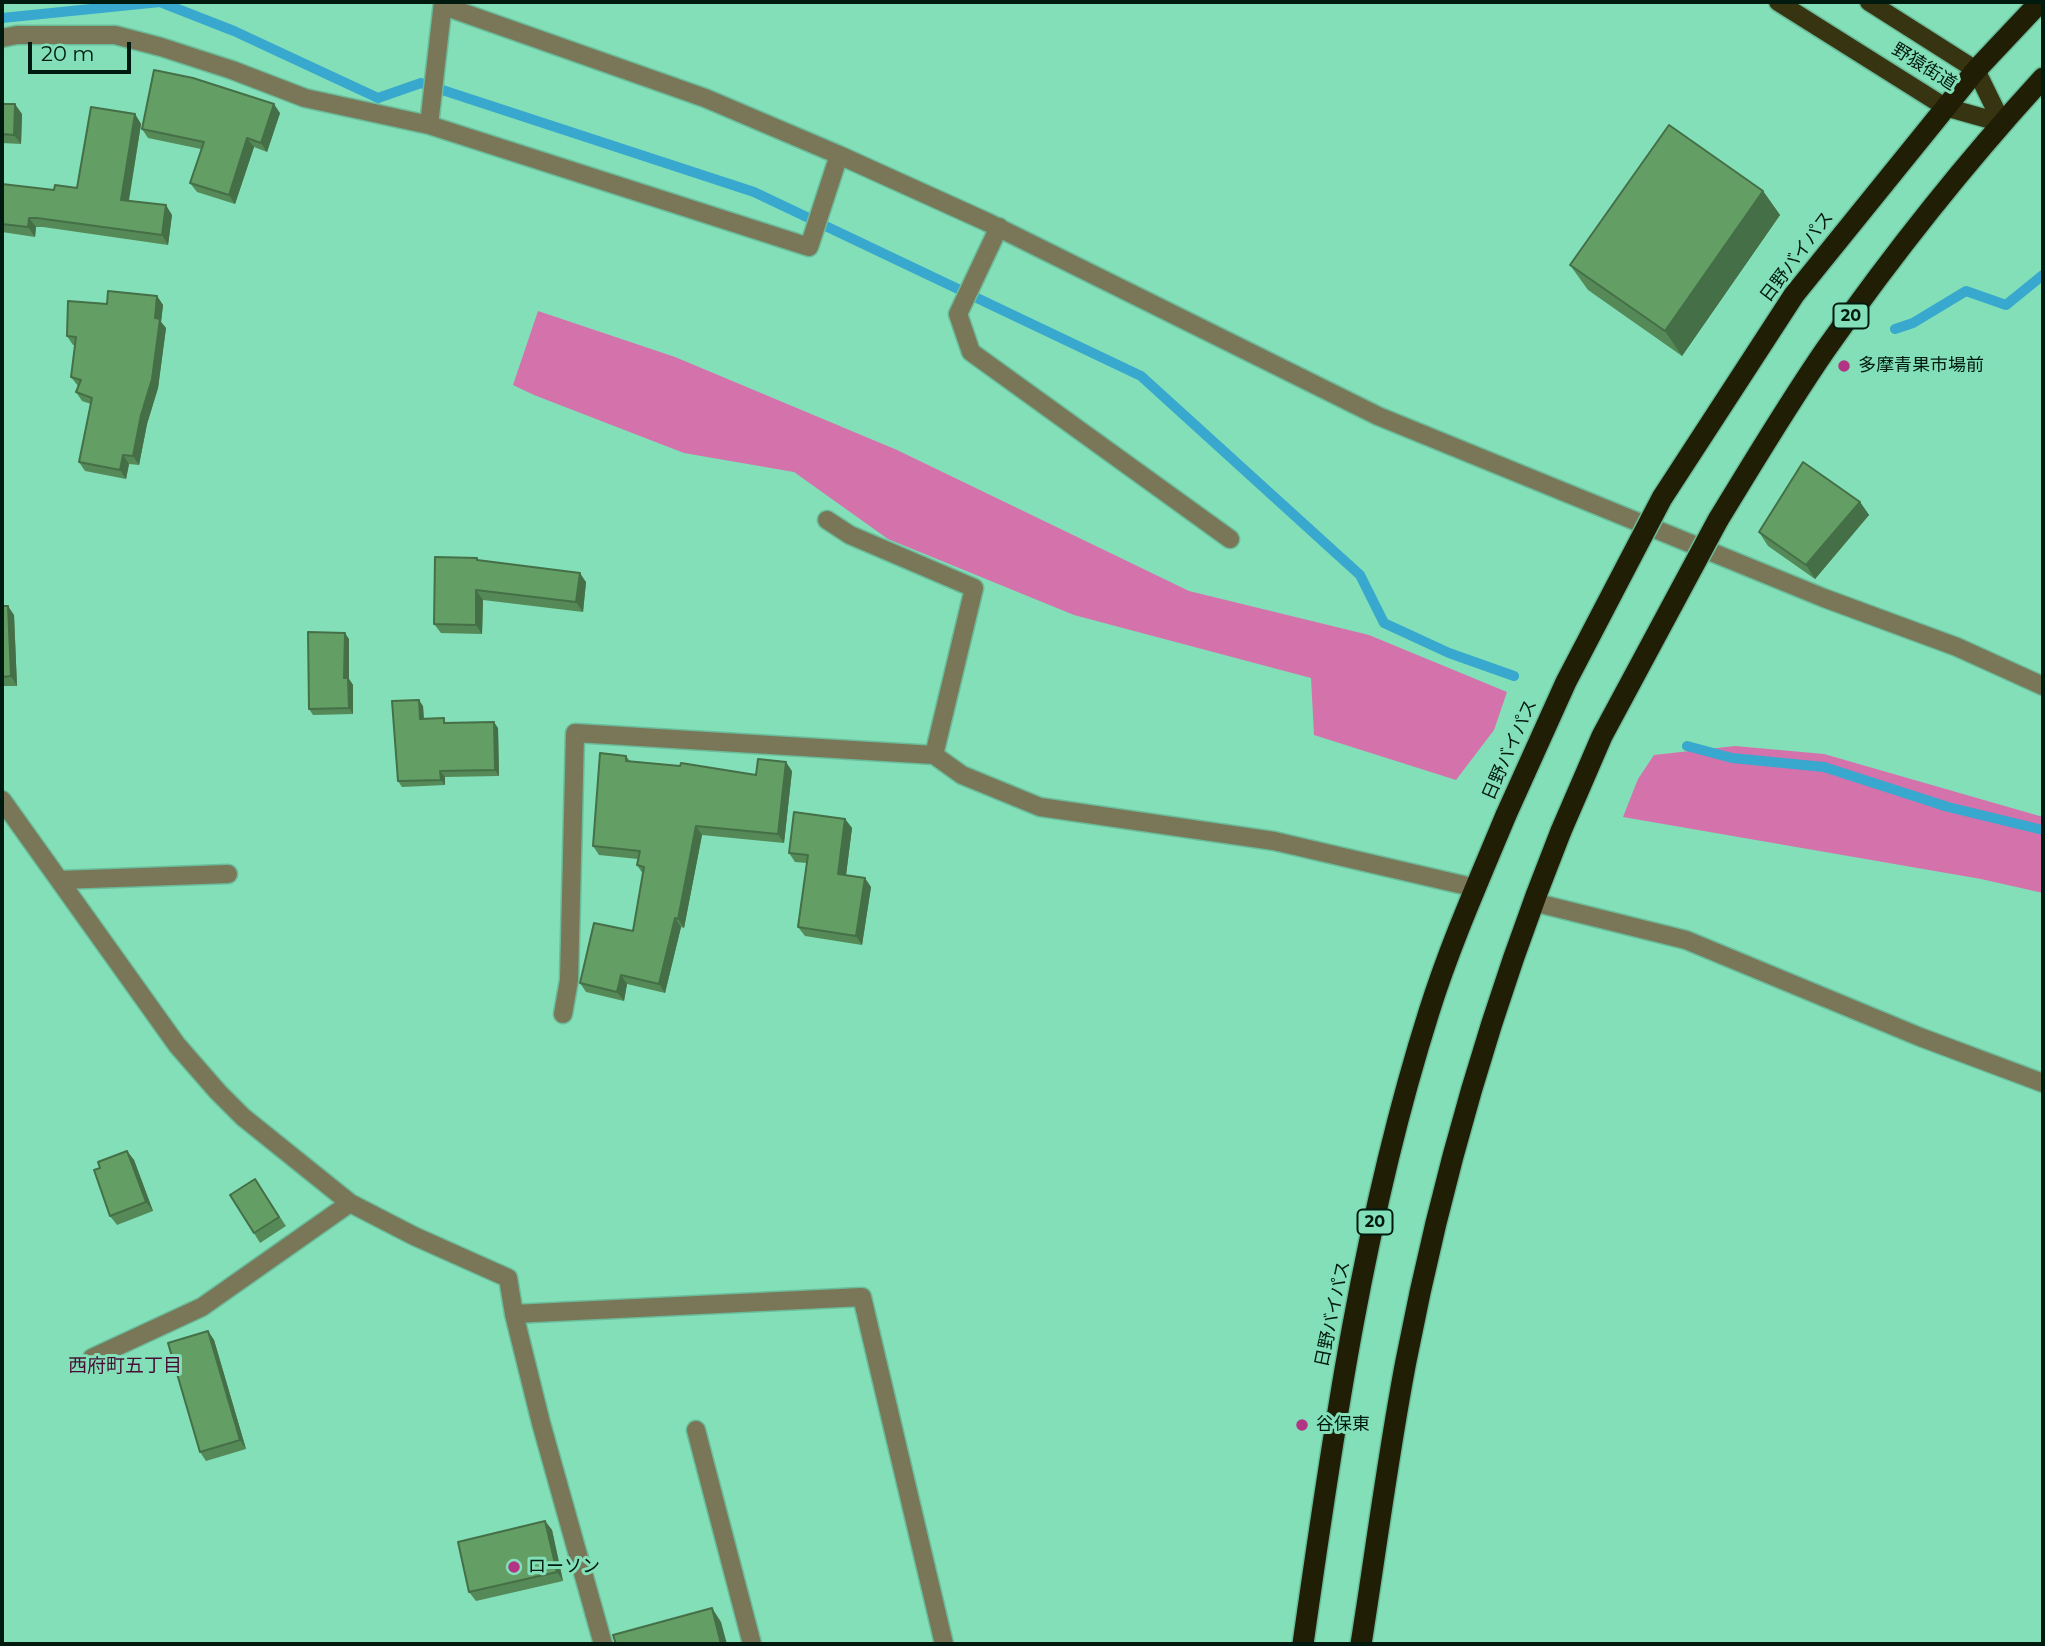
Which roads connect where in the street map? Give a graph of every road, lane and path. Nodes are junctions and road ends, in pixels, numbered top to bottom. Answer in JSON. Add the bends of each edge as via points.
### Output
{"nodes":[{"id":1,"x":1778,"y":2,"type":"edge"},
{"id":2,"x":1869,"y":2,"type":"edge"},
{"id":3,"x":2040,"y":2,"type":"edge"},
{"id":4,"x":443,"y":4,"type":"edge"},
{"id":5,"x":2,"y":38,"type":"edge"},
{"id":6,"x":1976,"y":70,"type":"junction"},
{"id":7,"x":2043,"y":78,"type":"edge"},
{"id":8,"x":1945,"y":107,"type":"junction"},
{"id":9,"x":2002,"y":123,"type":"junction"},
{"id":10,"x":429,"y":125,"type":"junction"},
{"id":11,"x":839,"y":155,"type":"junction"},
{"id":12,"x":999,"y":227,"type":"junction"},
{"id":13,"x":827,"y":520,"type":"dead end"},
{"id":14,"x":1230,"y":539,"type":"dead end"},
{"id":15,"x":2043,"y":686,"type":"edge"},
{"id":16,"x":934,"y":755,"type":"junction"},
{"id":17,"x":2,"y":800,"type":"edge"},
{"id":18,"x":228,"y":874,"type":"dead end"},
{"id":19,"x":60,"y":880,"type":"junction"},
{"id":20,"x":1476,"y":888,"type":"junction"},
{"id":21,"x":1533,"y":902,"type":"junction"},
{"id":22,"x":563,"y":1014,"type":"dead end"},
{"id":23,"x":2043,"y":1083,"type":"edge"},
{"id":24,"x":350,"y":1203,"type":"junction"},
{"id":25,"x":514,"y":1314,"type":"junction"},
{"id":26,"x":92,"y":1358,"type":"dead end"},
{"id":27,"x":696,"y":1430,"type":"dead end"},
{"id":28,"x":603,"y":1644,"type":"edge"},
{"id":29,"x":752,"y":1644,"type":"edge"},
{"id":30,"x":944,"y":1644,"type":"edge"},
{"id":31,"x":1303,"y":1644,"type":"edge"},
{"id":32,"x":1361,"y":1644,"type":"edge"}],
"edges":[{"from":1,"to":8,"type":"main road","name":"野猿街道"},
{"from":2,"to":6,"type":"main road","name":"野猿街道"},
{"from":3,"to":6,"type":"highway","name":"日野バイパス","number":"20"},
{"from":4,"to":10,"type":"street"},
{"from":4,"to":11,"type":"street","via":[[705,98]]},
{"from":5,"to":10,"type":"street","via":[[115,35],[232,70],[305,98]]},
{"from":6,"to":8,"type":"highway","name":"日野バイパス","number":"20"},
{"from":6,"to":9,"type":"main road","name":"野猿街道"},
{"from":7,"to":9,"type":"highway","number":"20"},
{"from":8,"to":9,"type":"main road","name":"野猿街道"},
{"from":8,"to":20,"type":"highway","name":"日野バイパス","number":"20","bridge":true,"via":[[1794,295],[1662,498],[1566,682]]},
{"from":9,"to":21,"type":"highway","number":"20","bridge":true,"via":[[1826,349],[1718,520],[1602,736]]},
{"from":10,"to":11,"type":"street","via":[[809,247]]},
{"from":11,"to":12,"type":"street"},
{"from":12,"to":14,"type":"street","via":[[958,314],[971,352]]},
{"from":12,"to":15,"type":"street","via":[[1378,416],[1824,598],[1957,647]]},
{"from":13,"to":16,"type":"street","via":[[850,536],[974,588]]},
{"from":16,"to":20,"type":"street","via":[[962,775],[1040,807],[1273,841]]},
{"from":16,"to":22,"type":"street","via":[[575,733],[569,980]]},
{"from":17,"to":19,"type":"street"},
{"from":18,"to":19,"type":"street"},
{"from":19,"to":24,"type":"street","via":[[177,1045],[218,1092]]},
{"from":20,"to":31,"type":"highway","name":"日野バイパス","number":"20","via":[[1429,1010],[1394,1138],[1346,1361]]},
{"from":21,"to":23,"type":"street","via":[[1686,940]]},
{"from":21,"to":32,"type":"highway","number":"20","via":[[1449,1167],[1406,1361]]},
{"from":24,"to":25,"type":"street","via":[[508,1278]]},
{"from":24,"to":26,"type":"street","via":[[202,1307]]},
{"from":25,"to":28,"type":"street"},
{"from":25,"to":30,"type":"street","via":[[862,1297]]},
{"from":27,"to":29,"type":"street"}]}
